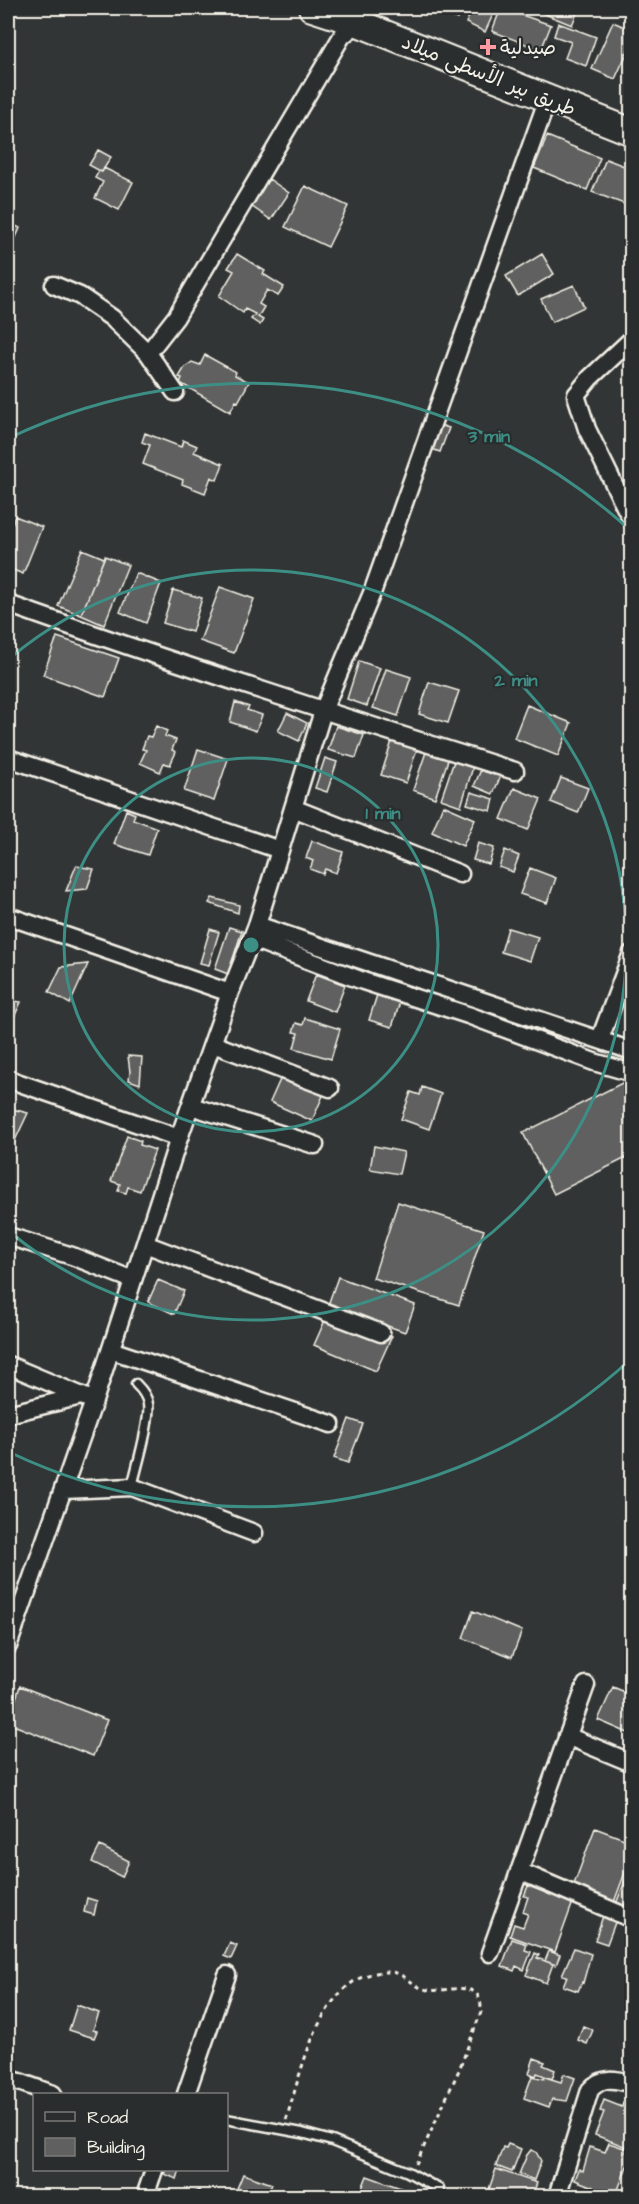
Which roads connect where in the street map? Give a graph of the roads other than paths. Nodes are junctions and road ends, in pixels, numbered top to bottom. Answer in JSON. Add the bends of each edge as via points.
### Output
{"nodes":[{"id":1,"x":312,"y":8,"type":"edge"},
{"id":2,"x":358,"y":24,"type":"junction"},
{"id":3,"x":548,"y":98,"type":"junction"},
{"id":4,"x":632,"y":132,"type":"edge"},
{"id":5,"x":54,"y":285,"type":"dead end"},
{"id":6,"x":632,"y":339,"type":"edge"},
{"id":7,"x":148,"y":353,"type":"junction"},
{"id":8,"x":175,"y":392,"type":"dead end"},
{"id":9,"x":632,"y":521,"type":"edge"},
{"id":10,"x":8,"y":604,"type":"edge"},
{"id":11,"x":323,"y":711,"type":"junction"},
{"id":12,"x":8,"y":758,"type":"edge"},
{"id":13,"x":515,"y":771,"type":"dead end"},
{"id":14,"x":293,"y":808,"type":"junction"},
{"id":15,"x":280,"y":850,"type":"junction"},
{"id":16,"x":460,"y":874,"type":"dead end"},
{"id":17,"x":8,"y":916,"type":"edge"},
{"id":18,"x":254,"y":932,"type":"junction"},
{"id":19,"x":632,"y":953,"type":"edge"},
{"id":20,"x":230,"y":993,"type":"junction"},
{"id":21,"x":600,"y":1039,"type":"junction"},
{"id":22,"x":213,"y":1044,"type":"junction"},
{"id":23,"x":632,"y":1051,"type":"edge"},
{"id":24,"x":632,"y":1073,"type":"edge"},
{"id":25,"x":8,"y":1078,"type":"edge"},
{"id":26,"x":330,"y":1088,"type":"dead end"},
{"id":27,"x":191,"y":1106,"type":"junction"},
{"id":28,"x":179,"y":1138,"type":"junction"},
{"id":29,"x":315,"y":1145,"type":"dead end"},
{"id":30,"x":8,"y":1236,"type":"edge"},
{"id":31,"x":145,"y":1244,"type":"junction"},
{"id":32,"x":133,"y":1280,"type":"junction"},
{"id":33,"x":381,"y":1333,"type":"dead end"},
{"id":34,"x":111,"y":1350,"type":"junction"},
{"id":35,"x":8,"y":1365,"type":"edge"},
{"id":36,"x":136,"y":1384,"type":"dead end"},
{"id":37,"x":88,"y":1399,"type":"junction"},
{"id":38,"x":8,"y":1414,"type":"edge"},
{"id":39,"x":331,"y":1424,"type":"dead end"},
{"id":40,"x":132,"y":1487,"type":"junction"},
{"id":41,"x":63,"y":1490,"type":"junction"},
{"id":42,"x":254,"y":1533,"type":"dead end"},
{"id":43,"x":8,"y":1646,"type":"edge"},
{"id":44,"x":586,"y":1685,"type":"dead end"},
{"id":45,"x":567,"y":1736,"type":"junction"},
{"id":46,"x":632,"y":1763,"type":"edge"},
{"id":47,"x":519,"y":1871,"type":"junction"},
{"id":48,"x":632,"y":1919,"type":"edge"},
{"id":49,"x":490,"y":1953,"type":"dead end"},
{"id":50,"x":227,"y":1975,"type":"dead end"},
{"id":51,"x":8,"y":2078,"type":"edge"},
{"id":52,"x":632,"y":2084,"type":"edge"},
{"id":53,"x":50,"y":2093,"type":"edge"},
{"id":54,"x":186,"y":2093,"type":"edge"},
{"id":55,"x":228,"y":2119,"type":"edge"},
{"id":56,"x":153,"y":2171,"type":"edge"},
{"id":57,"x":439,"y":2189,"type":"dead end"},
{"id":58,"x":145,"y":2196,"type":"edge"},
{"id":59,"x":559,"y":2196,"type":"edge"}],
"edges":[{"from":1,"to":2,"type":"main road","name":"طريق بير الأسطى ميلاد"},
{"from":2,"to":3,"type":"main road","name":"طريق بير الأسطى ميلاد"},
{"from":2,"to":7,"type":"street","via":[[342,36],[176,318]]},
{"from":3,"to":4,"type":"main road","name":"طريق بير الأسطى ميلاد"},
{"from":3,"to":11,"type":"street","via":[[372,593]]},
{"from":5,"to":7,"type":"street","via":[[80,296],[104,313]]},
{"from":6,"to":9,"type":"street","via":[[576,395]]},
{"from":7,"to":8,"type":"street"},
{"from":10,"to":11,"type":"street"},
{"from":11,"to":13,"type":"street"},
{"from":11,"to":14,"type":"street"},
{"from":12,"to":15,"type":"street"},
{"from":14,"to":15,"type":"street"},
{"from":14,"to":16,"type":"street"},
{"from":15,"to":18,"type":"street"},
{"from":17,"to":20,"type":"street"},
{"from":18,"to":20,"type":"street"},
{"from":18,"to":21,"type":"street"},
{"from":18,"to":24,"type":"street","via":[[363,981]]},
{"from":19,"to":21,"type":"street"},
{"from":20,"to":22,"type":"street"},
{"from":21,"to":23,"type":"street"},
{"from":22,"to":26,"type":"street"},
{"from":22,"to":27,"type":"street"},
{"from":25,"to":28,"type":"street"},
{"from":27,"to":28,"type":"street"},
{"from":27,"to":29,"type":"street"},
{"from":28,"to":31,"type":"street"},
{"from":30,"to":32,"type":"street"},
{"from":31,"to":32,"type":"street"},
{"from":31,"to":33,"type":"street"},
{"from":32,"to":34,"type":"street"},
{"from":34,"to":37,"type":"street"},
{"from":34,"to":39,"type":"street"},
{"from":35,"to":37,"type":"street"},
{"from":36,"to":40,"type":"lane","via":[[148,1403],[148,1417]]},
{"from":37,"to":38,"type":"street"},
{"from":37,"to":41,"type":"street"},
{"from":40,"to":41,"type":"street"},
{"from":40,"to":42,"type":"street"},
{"from":41,"to":43,"type":"street"},
{"from":44,"to":45,"type":"street"},
{"from":45,"to":46,"type":"street"},
{"from":45,"to":47,"type":"street"},
{"from":47,"to":48,"type":"street"},
{"from":47,"to":49,"type":"street"},
{"from":50,"to":54,"type":"street"},
{"from":51,"to":53,"type":"street"},
{"from":52,"to":59,"type":"street","via":[[606,2079],[590,2090]]},
{"from":55,"to":57,"type":"lane","via":[[332,2141]]},
{"from":56,"to":58,"type":"street"}]}
